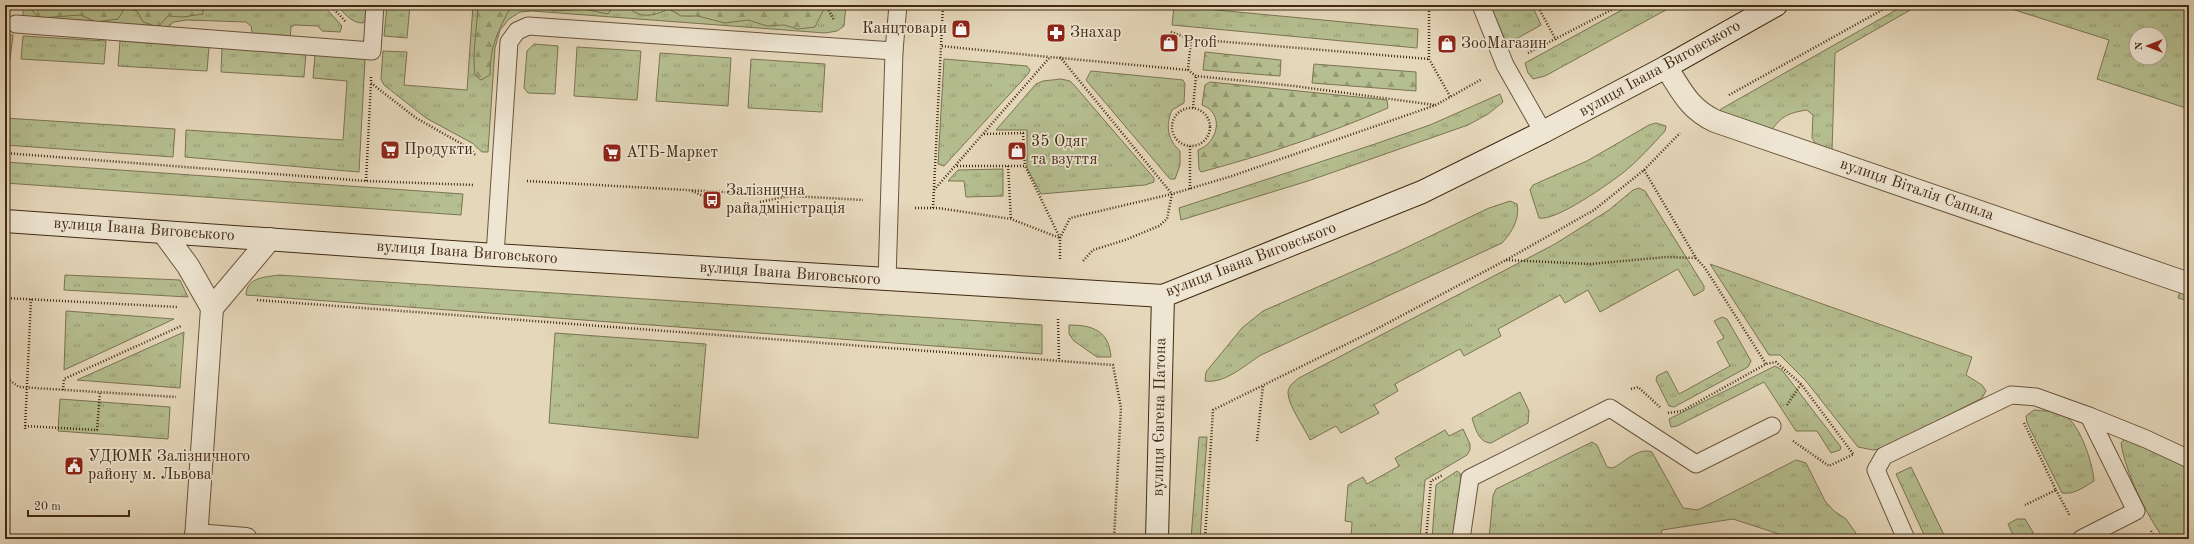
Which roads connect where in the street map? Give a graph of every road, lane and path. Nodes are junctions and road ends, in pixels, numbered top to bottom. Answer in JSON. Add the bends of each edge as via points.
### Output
{"nodes":[{"id":1,"x":330,"y":5,"type":"edge"},
{"id":2,"x":375,"y":5,"type":"edge"},
{"id":3,"x":898,"y":5,"type":"edge"},
{"id":4,"x":943,"y":5,"type":"edge"},
{"id":5,"x":1429,"y":5,"type":"edge"},
{"id":6,"x":1481,"y":5,"type":"edge"},
{"id":7,"x":1536,"y":5,"type":"edge"},
{"id":8,"x":1621,"y":5,"type":"edge"},
{"id":9,"x":1776,"y":5,"type":"edge"},
{"id":10,"x":1892,"y":5,"type":"edge"},
{"id":11,"x":16,"y":24,"type":"dead end"},
{"id":12,"x":1171,"y":32,"type":"dead end"},
{"id":13,"x":1191,"y":40,"type":"junction"},
{"id":14,"x":1556,"y":40,"type":"junction"},
{"id":15,"x":941,"y":46,"type":"junction"},
{"id":16,"x":372,"y":51,"type":"junction"},
{"id":17,"x":894,"y":51,"type":"junction"},
{"id":18,"x":1050,"y":57,"type":"junction"},
{"id":19,"x":1060,"y":57,"type":"junction"},
{"id":20,"x":1429,"y":59,"type":"junction"},
{"id":21,"x":1505,"y":65,"type":"junction"},
{"id":22,"x":1666,"y":67,"type":"junction"},
{"id":23,"x":1188,"y":70,"type":"junction"},
{"id":24,"x":1196,"y":76,"type":"junction"},
{"id":25,"x":371,"y":82,"type":"junction"},
{"id":26,"x":1451,"y":98,"type":"junction"},
{"id":27,"x":1436,"y":105,"type":"junction"},
{"id":28,"x":1193,"y":108,"type":"junction"},
{"id":29,"x":1699,"y":113,"type":"junction"},
{"id":30,"x":1543,"y":132,"type":"junction"},
{"id":31,"x":984,"y":134,"type":"junction"},
{"id":32,"x":1190,"y":146,"type":"junction"},
{"id":33,"x":5,"y":152,"type":"edge"},
{"id":34,"x":956,"y":166,"type":"junction"},
{"id":35,"x":1008,"y":166,"type":"junction"},
{"id":36,"x":1024,"y":166,"type":"junction"},
{"id":37,"x":1644,"y":170,"type":"junction"},
{"id":38,"x":366,"y":181,"type":"junction"},
{"id":39,"x":500,"y":186,"type":"junction"},
{"id":40,"x":1190,"y":189,"type":"junction"},
{"id":41,"x":689,"y":190,"type":"junction"},
{"id":42,"x":934,"y":190,"type":"junction"},
{"id":43,"x":1172,"y":194,"type":"junction"},
{"id":44,"x":792,"y":195,"type":"junction"},
{"id":45,"x":712,"y":200,"type":"dead end"},
{"id":46,"x":760,"y":202,"type":"dead end"},
{"id":47,"x":889,"y":208,"type":"junction"},
{"id":48,"x":933,"y":208,"type":"junction"},
{"id":49,"x":1011,"y":219,"type":"junction"},
{"id":50,"x":5,"y":221,"type":"edge"},
{"id":51,"x":163,"y":232,"type":"junction"},
{"id":52,"x":1060,"y":238,"type":"junction"},
{"id":53,"x":270,"y":239,"type":"junction"},
{"id":54,"x":495,"y":255,"type":"junction"},
{"id":55,"x":1696,"y":258,"type":"junction"},
{"id":56,"x":1506,"y":260,"type":"junction"},
{"id":57,"x":887,"y":280,"type":"junction"},
{"id":58,"x":2189,"y":284,"type":"edge"},
{"id":59,"x":1060,"y":290,"type":"junction"},
{"id":60,"x":1163,"y":296,"type":"junction"},
{"id":61,"x":5,"y":298,"type":"edge"},
{"id":62,"x":31,"y":299,"type":"junction"},
{"id":63,"x":253,"y":299,"type":"dead end"},
{"id":64,"x":184,"y":307,"type":"dead end"},
{"id":65,"x":212,"y":308,"type":"junction"},
{"id":66,"x":1058,"y":322,"type":"dead end"},
{"id":67,"x":184,"y":324,"type":"dead end"},
{"id":68,"x":1059,"y":360,"type":"junction"},
{"id":69,"x":5,"y":377,"type":"edge"},
{"id":70,"x":1263,"y":384,"type":"junction"},
{"id":71,"x":27,"y":388,"type":"junction"},
{"id":72,"x":63,"y":390,"type":"junction"},
{"id":73,"x":100,"y":392,"type":"junction"},
{"id":74,"x":2011,"y":395,"type":"junction"},
{"id":75,"x":179,"y":397,"type":"dead end"},
{"id":76,"x":2089,"y":416,"type":"junction"},
{"id":77,"x":1772,"y":426,"type":"joint"},
{"id":78,"x":1257,"y":441,"type":"dead end"},
{"id":79,"x":1854,"y":454,"type":"junction"},
{"id":80,"x":2189,"y":459,"type":"edge"},
{"id":81,"x":1876,"y":470,"type":"junction"},
{"id":82,"x":2025,"y":505,"type":"dead end"},
{"id":83,"x":196,"y":537,"type":"edge"},
{"id":84,"x":246,"y":539,"type":"edge"},
{"id":85,"x":1114,"y":539,"type":"edge"},
{"id":86,"x":1157,"y":539,"type":"edge"},
{"id":87,"x":1205,"y":539,"type":"edge"},
{"id":88,"x":1461,"y":539,"type":"edge"},
{"id":89,"x":1906,"y":539,"type":"edge"},
{"id":90,"x":2081,"y":539,"type":"edge"}],
"edges":[{"from":1,"to":16,"type":"path"},
{"from":2,"to":16,"type":"lane"},
{"from":3,"to":17,"type":"lane"},
{"from":4,"to":15,"type":"path"},
{"from":5,"to":20,"type":"path"},
{"from":6,"to":21,"type":"lane"},
{"from":7,"to":14,"type":"path"},
{"from":8,"to":14,"type":"path"},
{"from":9,"to":22,"type":"main road","name":"вулиця Івана Виговського"},
{"from":10,"to":29,"type":"path"},
{"from":11,"to":16,"type":"lane"},
{"from":12,"to":13,"type":"path"},
{"from":13,"to":20,"type":"path"},
{"from":13,"to":23,"type":"path"},
{"from":14,"to":21,"type":"path"},
{"from":15,"to":18,"type":"path"},
{"from":15,"to":42,"type":"path"},
{"from":16,"to":25,"type":"path"},
{"from":17,"to":39,"type":"lane","via":[[528,26],[517,31],[509,42]]},
{"from":17,"to":47,"type":"lane"},
{"from":18,"to":19,"type":"path"},
{"from":18,"to":31,"type":"path"},
{"from":19,"to":23,"type":"path"},
{"from":19,"to":43,"type":"path"},
{"from":20,"to":26,"type":"path"},
{"from":21,"to":26,"type":"path"},
{"from":21,"to":30,"type":"lane"},
{"from":22,"to":29,"type":"main road","name":"вулиця Віталія Сапила","via":[[1690,104]]},
{"from":22,"to":30,"type":"main road","name":"вулиця Івана Виговського"},
{"from":23,"to":24,"type":"path"},
{"from":24,"to":27,"type":"path"},
{"from":24,"to":28,"type":"path"},
{"from":25,"to":38,"type":"path"},
{"from":25,"to":39,"type":"path","via":[[416,118],[470,148]]},
{"from":26,"to":27,"type":"path"},
{"from":27,"to":40,"type":"path","via":[[1375,128]]},
{"from":28,"to":32,"type":"path","via":[[1205,113],[1209,118],[1210,130],[1204,142]]},
{"from":28,"to":32,"type":"path","via":[[1187,108],[1176,115],[1172,126],[1176,138]]},
{"from":29,"to":37,"type":"path"},
{"from":29,"to":58,"type":"main road","name":"вулиця Віталія Сапила","via":[[1715,121]]},
{"from":30,"to":60,"type":"main road","name":"вулиця Івана Виговського","via":[[1422,192]]},
{"from":31,"to":34,"type":"path"},
{"from":31,"to":36,"type":"path","via":[[1023,133]]},
{"from":32,"to":40,"type":"path"},
{"from":33,"to":38,"type":"path"},
{"from":34,"to":35,"type":"path"},
{"from":34,"to":42,"type":"path"},
{"from":35,"to":36,"type":"path"},
{"from":35,"to":49,"type":"path"},
{"from":36,"to":52,"type":"path"},
{"from":37,"to":55,"type":"path"},
{"from":37,"to":56,"type":"path","via":[[1594,210]]},
{"from":38,"to":39,"type":"path"},
{"from":39,"to":41,"type":"path","via":[[528,181]]},
{"from":39,"to":54,"type":"lane"},
{"from":40,"to":43,"type":"path"},
{"from":41,"to":44,"type":"path"},
{"from":41,"to":45,"type":"path"},
{"from":42,"to":48,"type":"path"},
{"from":43,"to":52,"type":"path","via":[[1070,218]]},
{"from":43,"to":59,"type":"path","via":[[1167,219],[1159,226],[1093,250]]},
{"from":44,"to":46,"type":"path"},
{"from":44,"to":47,"type":"path","via":[[871,201]]},
{"from":47,"to":48,"type":"path"},
{"from":47,"to":57,"type":"lane"},
{"from":48,"to":49,"type":"path"},
{"from":49,"to":52,"type":"path"},
{"from":50,"to":51,"type":"main road","name":"вулиця Івана Виговського"},
{"from":51,"to":53,"type":"main road","name":"вулиця Івана Виговського"},
{"from":51,"to":65,"type":"main road","via":[[188,266]]},
{"from":53,"to":54,"type":"main road","name":"вулиця Івана Виговського"},
{"from":53,"to":65,"type":"main road"},
{"from":54,"to":57,"type":"main road","name":"вулиця Івана Виговського"},
{"from":55,"to":56,"type":"path","via":[[1666,257],[1591,264]]},
{"from":55,"to":79,"type":"path","via":[[1766,364],[1776,362],[1801,384]]},
{"from":56,"to":70,"type":"path","via":[[1369,333]]},
{"from":57,"to":59,"type":"main road","name":"вулиця Івана Виговського"},
{"from":59,"to":60,"type":"main road","name":"вулиця Івана Виговського"},
{"from":60,"to":86,"type":"main road","name":"вулиця Євгена Патона"},
{"from":61,"to":62,"type":"path"},
{"from":62,"to":64,"type":"path"},
{"from":62,"to":71,"type":"path"},
{"from":63,"to":68,"type":"path"},
{"from":65,"to":83,"type":"main road"},
{"from":66,"to":68,"type":"path"},
{"from":67,"to":72,"type":"path","via":[[64,379]]},
{"from":68,"to":85,"type":"path","via":[[1113,365],[1121,408]]},
{"from":69,"to":71,"type":"path","via":[[18,387]]},
{"from":70,"to":78,"type":"path"},
{"from":70,"to":87,"type":"path","via":[[1213,410]]},
{"from":71,"to":72,"type":"path"},
{"from":71,"to":73,"type":"path","via":[[25,428],[97,430]]},
{"from":72,"to":73,"type":"path"},
{"from":73,"to":75,"type":"path"},
{"from":74,"to":76,"type":"lane","via":[[2036,398]]},
{"from":74,"to":81,"type":"lane","via":[[1884,456]]},
{"from":74,"to":82,"type":"path","via":[[2056,490]]},
{"from":76,"to":80,"type":"lane"},
{"from":76,"to":90,"type":"lane","via":[[2136,512]]},
{"from":77,"to":79,"type":"path","via":[[1829,466]]},
{"from":77,"to":88,"type":"lane","via":[[1696,464],[1610,408],[1470,478]]},
{"from":79,"to":81,"type":"path"},
{"from":81,"to":89,"type":"lane"},
{"from":83,"to":84,"type":"main road"}]}
